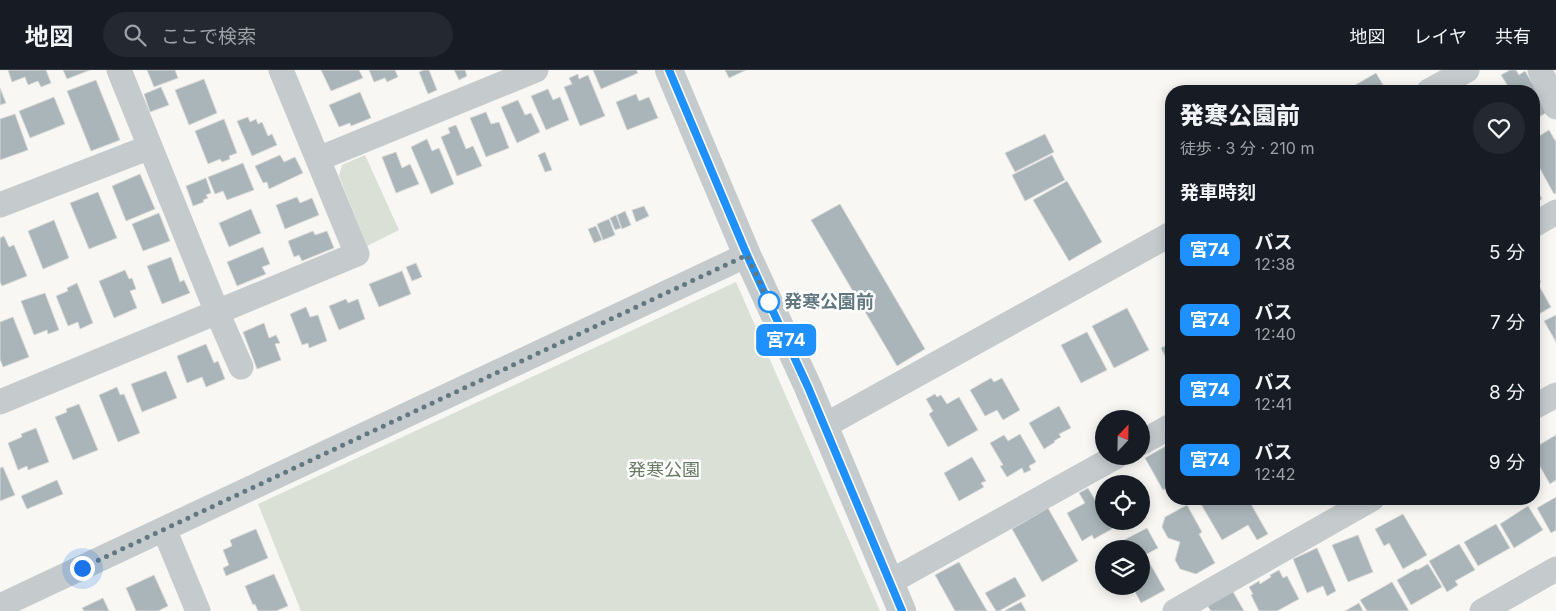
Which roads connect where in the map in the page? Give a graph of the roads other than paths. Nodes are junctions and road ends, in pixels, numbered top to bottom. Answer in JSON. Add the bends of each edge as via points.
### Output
{"nodes":[{"id":1,"x":119,"y":70,"type":"edge"},
{"id":2,"x":281,"y":70,"type":"edge"},
{"id":3,"x":536,"y":70,"type":"edge"},
{"id":4,"x":669,"y":70,"type":"edge"},
{"id":5,"x":1467,"y":70,"type":"edge"},
{"id":6,"x":1540,"y":70,"type":"edge"},
{"id":7,"x":1440,"y":85,"type":"edge"},
{"id":8,"x":1556,"y":107,"type":"edge"},
{"id":9,"x":150,"y":147,"type":"junction"},
{"id":10,"x":318,"y":159,"type":"junction"},
{"id":11,"x":0,"y":205,"type":"edge"},
{"id":12,"x":1556,"y":212,"type":"edge"},
{"id":13,"x":1540,"y":221,"type":"edge"},
{"id":14,"x":1165,"y":237,"type":"edge"},
{"id":15,"x":747,"y":255,"type":"junction"},
{"id":16,"x":217,"y":312,"type":"junction"},
{"id":17,"x":241,"y":367,"type":"dead end"},
{"id":18,"x":1556,"y":395,"type":"edge"},
{"id":19,"x":0,"y":402,"type":"edge"},
{"id":20,"x":1540,"y":404,"type":"edge"},
{"id":21,"x":824,"y":426,"type":"junction"},
{"id":22,"x":1165,"y":429,"type":"edge"},
{"id":23,"x":1150,"y":437,"type":"edge"},
{"id":24,"x":1100,"y":465,"type":"edge"},
{"id":25,"x":1338,"y":507,"type":"edge"},
{"id":26,"x":164,"y":529,"type":"junction"},
{"id":27,"x":1556,"y":569,"type":"edge"},
{"id":28,"x":890,"y":582,"type":"junction"},
{"id":29,"x":0,"y":606,"type":"edge"},
{"id":30,"x":198,"y":611,"type":"edge"},
{"id":31,"x":902,"y":611,"type":"edge"},
{"id":32,"x":1175,"y":611,"type":"edge"},
{"id":33,"x":1482,"y":611,"type":"edge"}],
"edges":[{"from":1,"to":9,"type":"street"},
{"from":2,"to":10,"type":"street"},
{"from":3,"to":10,"type":"street"},
{"from":4,"to":15,"type":"street"},
{"from":5,"to":7,"type":"street"},
{"from":6,"to":8,"type":"street"},
{"from":9,"to":11,"type":"street"},
{"from":9,"to":16,"type":"street"},
{"from":10,"to":16,"type":"street","via":[[357,254]]},
{"from":12,"to":13,"type":"street"},
{"from":14,"to":21,"type":"street"},
{"from":15,"to":21,"type":"street"},
{"from":15,"to":26,"type":"street"},
{"from":16,"to":17,"type":"street"},
{"from":16,"to":19,"type":"street"},
{"from":18,"to":20,"type":"street"},
{"from":21,"to":28,"type":"street"},
{"from":22,"to":23,"type":"street"},
{"from":24,"to":28,"type":"street"},
{"from":25,"to":32,"type":"street"},
{"from":26,"to":29,"type":"street"},
{"from":26,"to":30,"type":"street"},
{"from":27,"to":33,"type":"street"},
{"from":28,"to":31,"type":"street"}]}
